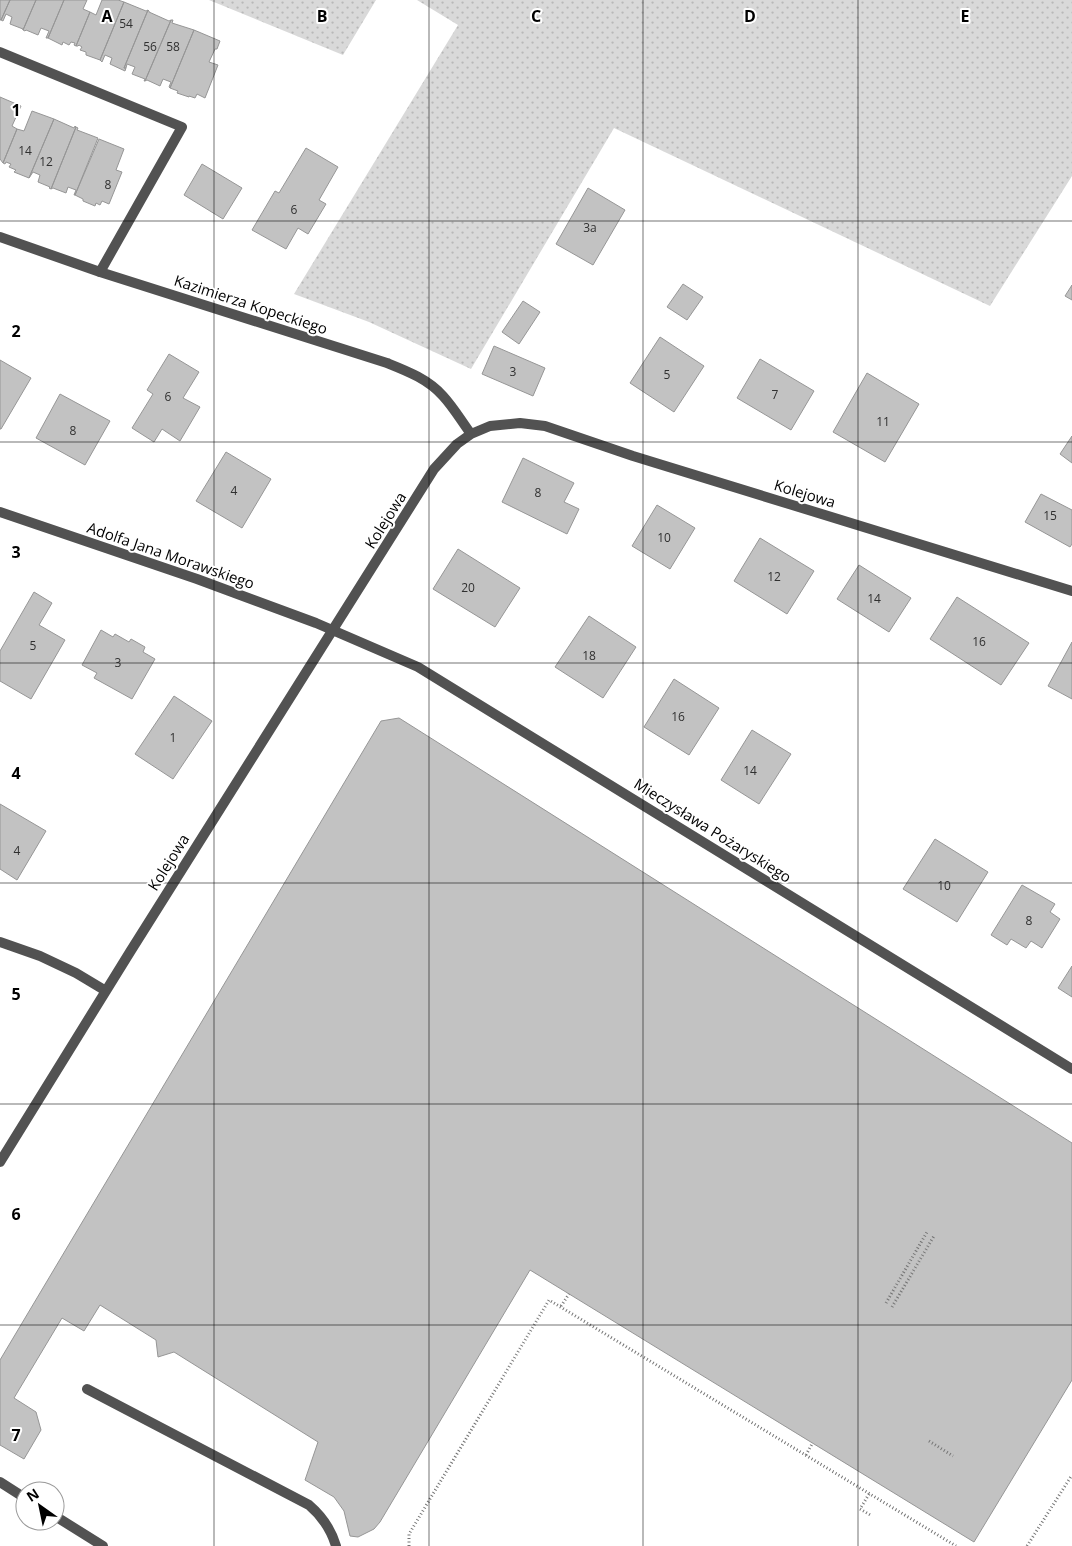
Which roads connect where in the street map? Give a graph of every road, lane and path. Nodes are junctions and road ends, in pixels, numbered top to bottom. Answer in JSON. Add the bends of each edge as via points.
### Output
{"nodes":[{"id":1,"x":0,"y":52,"type":"edge"},
{"id":2,"x":0,"y":237,"type":"edge"},
{"id":3,"x":100,"y":272,"type":"junction"},
{"id":4,"x":471,"y":434,"type":"junction"},
{"id":5,"x":0,"y":512,"type":"edge"},
{"id":6,"x":1072,"y":591,"type":"edge"},
{"id":7,"x":332,"y":630,"type":"junction"},
{"id":8,"x":0,"y":942,"type":"edge"},
{"id":9,"x":106,"y":991,"type":"junction"},
{"id":10,"x":1072,"y":1069,"type":"edge"},
{"id":11,"x":0,"y":1162,"type":"edge"},
{"id":12,"x":927,"y":1232,"type":"dead end"},
{"id":13,"x":934,"y":1236,"type":"dead end"},
{"id":14,"x":569,"y":1294,"type":"dead end"},
{"id":15,"x":886,"y":1303,"type":"dead end"},
{"id":16,"x":561,"y":1307,"type":"junction"},
{"id":17,"x":892,"y":1307,"type":"dead end"},
{"id":18,"x":87,"y":1388,"type":"dead end"},
{"id":19,"x":929,"y":1441,"type":"dead end"},
{"id":20,"x":812,"y":1444,"type":"dead end"},
{"id":21,"x":806,"y":1455,"type":"junction"},
{"id":22,"x":953,"y":1456,"type":"dead end"},
{"id":23,"x":1072,"y":1475,"type":"edge"},
{"id":24,"x":0,"y":1482,"type":"edge"},
{"id":25,"x":15,"y":1492,"type":"edge"},
{"id":26,"x":869,"y":1494,"type":"junction"},
{"id":27,"x":872,"y":1516,"type":"dead end"},
{"id":28,"x":65,"y":1522,"type":"edge"},
{"id":29,"x":103,"y":1546,"type":"edge"},
{"id":30,"x":336,"y":1546,"type":"edge"},
{"id":31,"x":409,"y":1546,"type":"edge"},
{"id":32,"x":956,"y":1546,"type":"edge"},
{"id":33,"x":1027,"y":1546,"type":"edge"}],
"edges":[{"from":1,"to":3,"type":"street","via":[[182,127]]},
{"from":2,"to":3,"type":"street","name":"Kazimierza Kopeckiego"},
{"from":3,"to":4,"type":"street","name":"Kazimierza Kopeckiego","via":[[410,372],[443,396]]},
{"from":4,"to":6,"type":"street","name":"Kolejowa","via":[[490,426],[520,423],[545,426]]},
{"from":4,"to":7,"type":"street","name":"Kolejowa","via":[[434,469]]},
{"from":5,"to":7,"type":"street","name":"Adolfa Jana Morawskiego","via":[[197,579]]},
{"from":7,"to":9,"type":"street","name":"Kolejowa"},
{"from":7,"to":10,"type":"street","name":"Mieczysława Pożaryskiego","via":[[418,666]]},
{"from":8,"to":9,"type":"street","via":[[40,956]]},
{"from":9,"to":11,"type":"street","name":"Kolejowa"},
{"from":12,"to":15,"type":"path"},
{"from":13,"to":17,"type":"path"},
{"from":14,"to":16,"type":"path"},
{"from":16,"to":21,"type":"path"},
{"from":16,"to":31,"type":"path","via":[[550,1300],[409,1534]]},
{"from":18,"to":30,"type":"street","via":[[309,1505],[325,1521]]},
{"from":19,"to":22,"type":"path"},
{"from":20,"to":21,"type":"path"},
{"from":21,"to":26,"type":"path"},
{"from":23,"to":33,"type":"path"},
{"from":24,"to":25,"type":"street"},
{"from":26,"to":27,"type":"path","via":[[860,1509]]},
{"from":26,"to":32,"type":"path"},
{"from":28,"to":29,"type":"street"}]}
